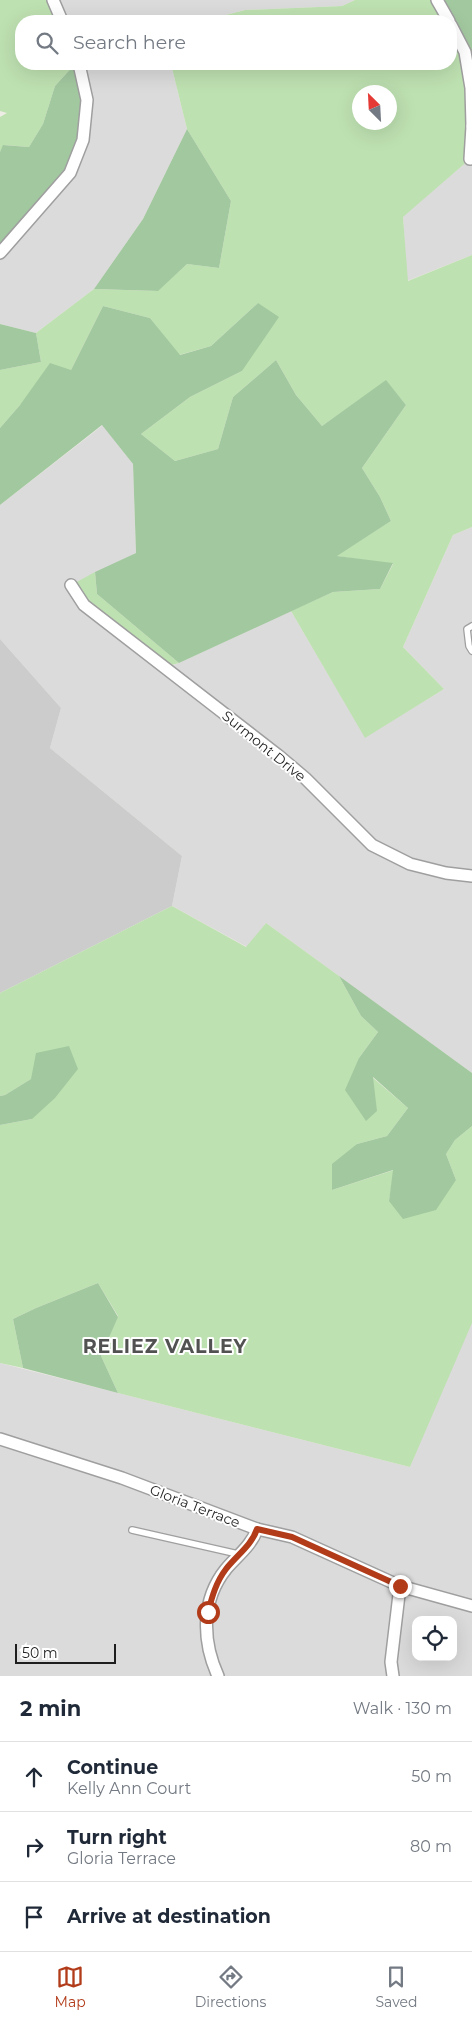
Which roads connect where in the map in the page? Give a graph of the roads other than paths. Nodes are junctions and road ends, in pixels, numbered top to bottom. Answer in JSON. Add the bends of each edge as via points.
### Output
{"nodes":[{"id":1,"x":53,"y":0,"type":"edge"},
{"id":2,"x":438,"y":0,"type":"edge"},
{"id":3,"x":59,"y":15,"type":"edge"},
{"id":4,"x":446,"y":15,"type":"edge"},
{"id":5,"x":457,"y":37,"type":"edge"},
{"id":6,"x":80,"y":70,"type":"edge"},
{"id":7,"x":472,"y":126,"type":"edge"},
{"id":8,"x":470,"y":159,"type":"dead end"},
{"id":9,"x":0,"y":253,"type":"edge"},
{"id":10,"x":71,"y":585,"type":"dead end"},
{"id":11,"x":472,"y":626,"type":"edge"},
{"id":12,"x":472,"y":651,"type":"edge"},
{"id":13,"x":472,"y":876,"type":"edge"},
{"id":14,"x":0,"y":1439,"type":"edge"},
{"id":15,"x":257,"y":1529,"type":"junction"},
{"id":16,"x":132,"y":1530,"type":"dead end"},
{"id":17,"x":238,"y":1554,"type":"junction"},
{"id":18,"x":400,"y":1586,"type":"junction"},
{"id":19,"x":472,"y":1606,"type":"edge"},
{"id":20,"x":218,"y":1676,"type":"edge"},
{"id":21,"x":393,"y":1676,"type":"edge"}],
"edges":[{"from":1,"to":3,"type":"street"},
{"from":2,"to":4,"type":"street"},
{"from":5,"to":7,"type":"street","via":[[465,52],[471,88]]},
{"from":6,"to":9,"type":"street","via":[[87,100],[84,140],[70,173]]},
{"from":7,"to":8,"type":"street"},
{"from":10,"to":13,"type":"street","name":"Surmont Drive","via":[[84,605],[298,772],[372,845],[410,864]]},
{"from":11,"to":12,"type":"lane","via":[[467,629],[468,646]]},
{"from":14,"to":15,"type":"street","name":"Gloria Terrace","via":[[122,1478]]},
{"from":15,"to":17,"type":"street","via":[[253,1539]]},
{"from":15,"to":18,"type":"street","name":"Gloria Terrace","via":[[292,1537]]},
{"from":16,"to":17,"type":"lane"},
{"from":17,"to":20,"type":"street","via":[[219,1578],[206,1623],[208,1644]]},
{"from":18,"to":19,"type":"street","name":"Gloria Terrace"},
{"from":18,"to":21,"type":"street","via":[[391,1662]]}]}
